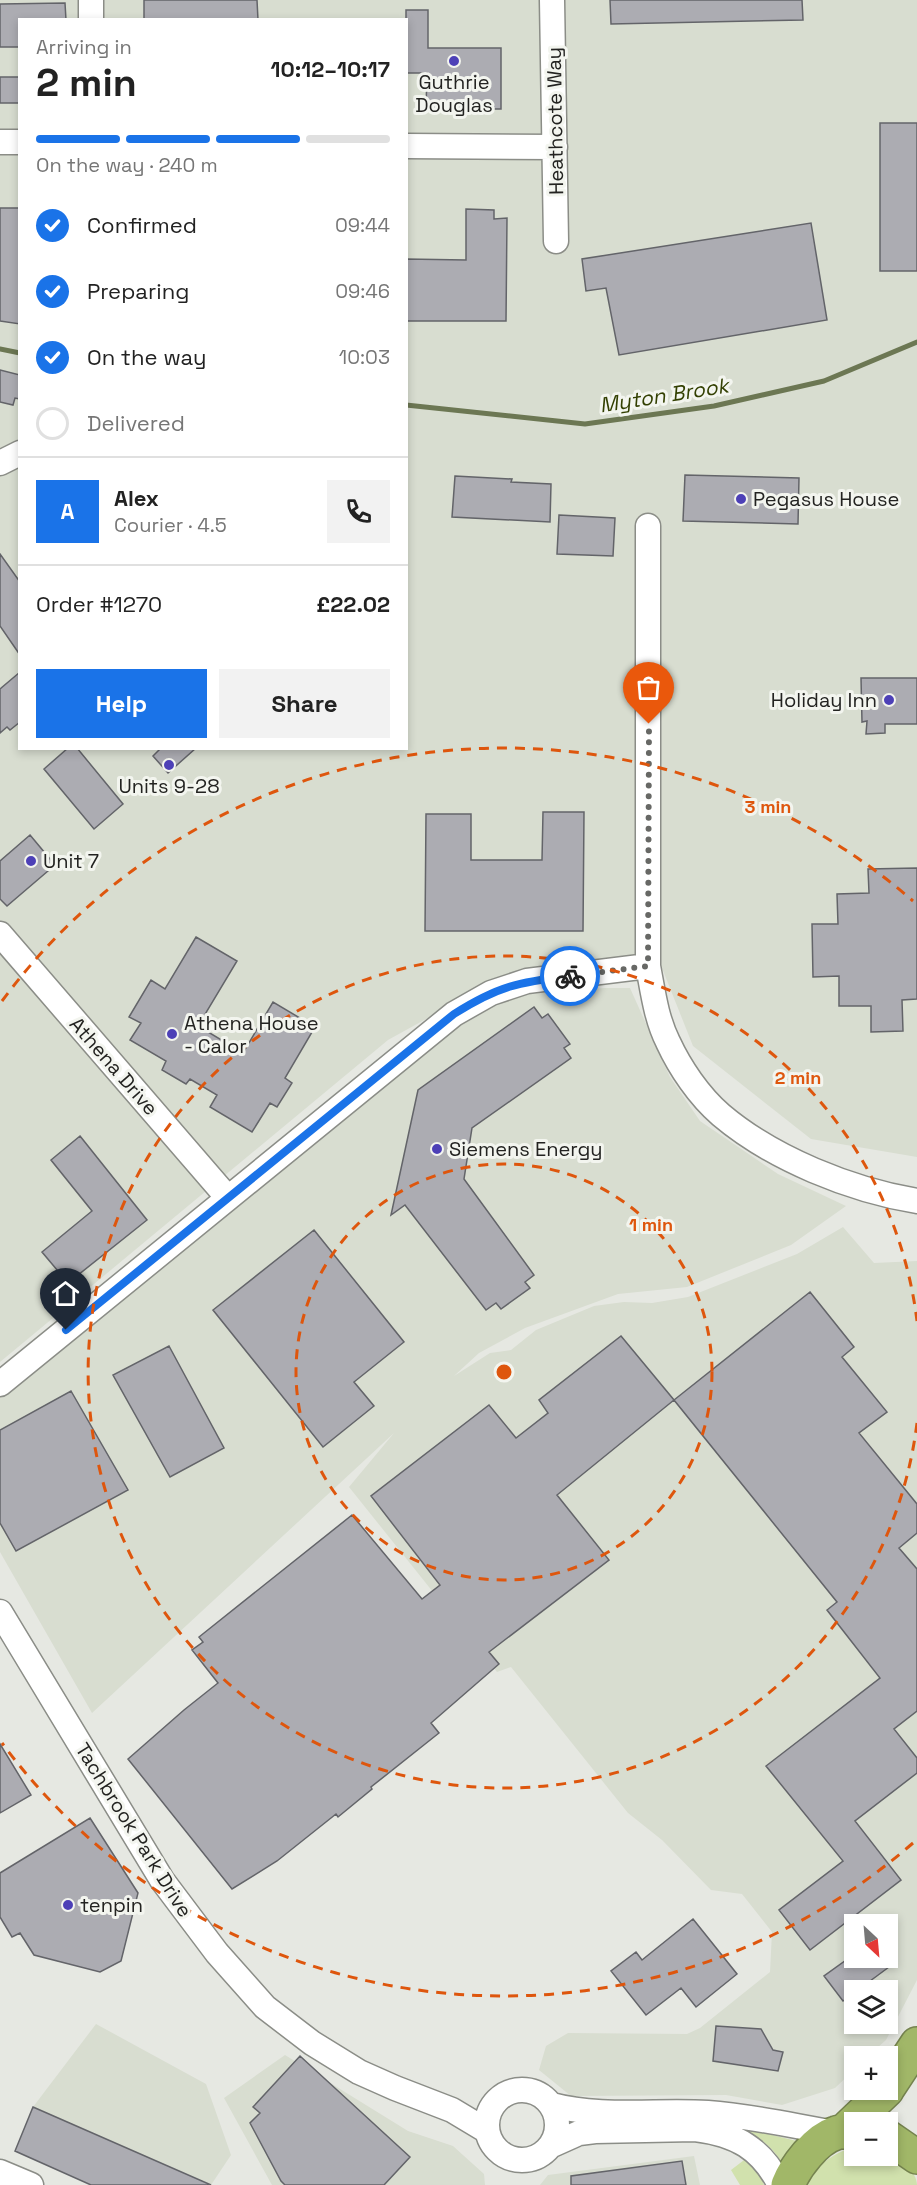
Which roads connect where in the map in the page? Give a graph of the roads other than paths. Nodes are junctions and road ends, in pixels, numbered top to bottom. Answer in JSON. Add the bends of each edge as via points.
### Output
{"nodes":[{"id":1,"x":91,"y":0,"type":"edge"},
{"id":2,"x":552,"y":0,"type":"edge"},
{"id":3,"x":91,"y":18,"type":"edge"},
{"id":4,"x":0,"y":142,"type":"edge"},
{"id":5,"x":18,"y":142,"type":"edge"},
{"id":6,"x":408,"y":146,"type":"edge"},
{"id":7,"x":555,"y":147,"type":"junction"},
{"id":8,"x":556,"y":241,"type":"dead end"},
{"id":9,"x":18,"y":454,"type":"edge"},
{"id":10,"x":0,"y":463,"type":"edge"},
{"id":11,"x":648,"y":526,"type":"dead end"},
{"id":12,"x":0,"y":934,"type":"edge"},
{"id":13,"x":648,"y":966,"type":"junction"},
{"id":14,"x":228,"y":1198,"type":"junction"},
{"id":15,"x":917,"y":1201,"type":"edge"},
{"id":16,"x":0,"y":1384,"type":"edge"},
{"id":17,"x":0,"y":1612,"type":"edge"},
{"id":18,"x":917,"y":2044,"type":"edge"},
{"id":19,"x":898,"y":2072,"type":"edge"},
{"id":20,"x":876,"y":2100,"type":"edge"},
{"id":21,"x":492,"y":2105,"type":"junction"},
{"id":22,"x":552,"y":2105,"type":"junction"},
{"id":23,"x":452,"y":2110,"type":"junction"},
{"id":24,"x":865,"y":2112,"type":"edge"},
{"id":25,"x":487,"y":2131,"type":"junction"},
{"id":26,"x":844,"y":2132,"type":"edge"},
{"id":27,"x":844,"y":2133,"type":"edge"},
{"id":28,"x":898,"y":2144,"type":"edge"},
{"id":29,"x":550,"y":2146,"type":"junction"},
{"id":30,"x":917,"y":2157,"type":"edge"},
{"id":31,"x":0,"y":2172,"type":"edge"},
{"id":32,"x":31,"y":2185,"type":"edge"},
{"id":33,"x":780,"y":2185,"type":"edge"},
{"id":34,"x":788,"y":2185,"type":"edge"}],
"edges":[{"from":1,"to":3,"type":"street"},
{"from":2,"to":7,"type":"street","name":"Heathcote Way"},
{"from":4,"to":5,"type":"street"},
{"from":6,"to":7,"type":"street"},
{"from":7,"to":8,"type":"street","name":"Heathcote Way"},
{"from":9,"to":10,"type":"street"},
{"from":11,"to":13,"type":"street"},
{"from":12,"to":14,"type":"street","name":"Athena Drive"},
{"from":13,"to":14,"type":"street","via":[[527,981],[472,1003],[424,1037]]},
{"from":13,"to":15,"type":"street","via":[[654,1003],[667,1040],[682,1067],[720,1114],[745,1134],[795,1161],[877,1192]]},
{"from":14,"to":16,"type":"street"},
{"from":17,"to":23,"type":"street","name":"Tachbrook Park Drive","via":[[152,1864],[226,1965],[265,2007],[326,2052],[359,2072]]},
{"from":18,"to":19,"type":"highway"},
{"from":20,"to":24,"type":"highway"},
{"from":21,"to":22,"type":"street","name":"Tachbrook Park Drive","via":[[504,2094],[521,2089],[539,2094]]},
{"from":21,"to":23,"type":"street","name":"Tachbrook Park Drive"},
{"from":21,"to":25,"type":"street"},
{"from":22,"to":26,"type":"street","name":"Tachbrook Park Drive","via":[[580,2111],[741,2116]]},
{"from":22,"to":29,"type":"street","via":[[557,2129]]},
{"from":23,"to":25,"type":"street","name":"Tachbrook Park Drive"},
{"from":25,"to":29,"type":"street","name":"Tachbrook Park Drive","via":[[496,2149],[514,2159],[538,2156]]},
{"from":27,"to":34,"type":"highway","via":[[813,2149]]},
{"from":28,"to":30,"type":"highway"},
{"from":29,"to":33,"type":"street","name":"Tachbrook Park Drive","via":[[579,2133],[595,2131],[711,2131],[727,2135],[757,2152]]},
{"from":31,"to":32,"type":"street"}]}
